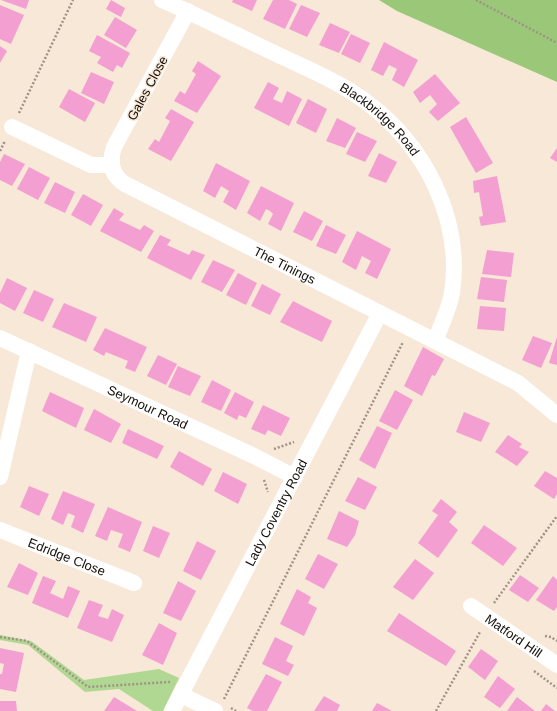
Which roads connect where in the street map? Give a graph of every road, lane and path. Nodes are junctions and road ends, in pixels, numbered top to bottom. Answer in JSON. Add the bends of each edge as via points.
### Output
{"nodes":[{"id":1,"x":73,"y":0,"type":"edge"},
{"id":2,"x":162,"y":0,"type":"edge"},
{"id":3,"x":476,"y":0,"type":"edge"},
{"id":4,"x":188,"y":12,"type":"junction"},
{"id":5,"x":557,"y":43,"type":"edge"},
{"id":6,"x":12,"y":127,"type":"junction"},
{"id":7,"x":0,"y":151,"type":"edge"},
{"id":8,"x":112,"y":166,"type":"junction"},
{"id":9,"x":380,"y":313,"type":"junction"},
{"id":10,"x":410,"y":328,"type":"junction"},
{"id":11,"x":0,"y":338,"type":"edge"},
{"id":12,"x":435,"y":341,"type":"junction"},
{"id":13,"x":29,"y":351,"type":"junction"},
{"id":14,"x":557,"y":415,"type":"edge"},
{"id":15,"x":317,"y":434,"type":"junction"},
{"id":16,"x":254,"y":456,"type":"junction"},
{"id":17,"x":0,"y":477,"type":"edge"},
{"id":18,"x":295,"y":477,"type":"junction"},
{"id":19,"x":277,"y":512,"type":"junction"},
{"id":20,"x":557,"y":516,"type":"edge"},
{"id":21,"x":0,"y":530,"type":"edge"},
{"id":22,"x":134,"y":583,"type":"dead end"},
{"id":23,"x":471,"y":606,"type":"dead end"},
{"id":24,"x":487,"y":617,"type":"junction"},
{"id":25,"x":0,"y":637,"type":"edge"},
{"id":26,"x":557,"y":665,"type":"edge"},
{"id":27,"x":188,"y":681,"type":"junction"},
{"id":28,"x":180,"y":695,"type":"junction"},
{"id":29,"x":219,"y":707,"type":"edge"},
{"id":30,"x":172,"y":711,"type":"edge"},
{"id":31,"x":436,"y":711,"type":"edge"}],
"edges":[{"from":1,"to":6,"type":"path"},
{"from":2,"to":4,"type":"street","name":"Blackbridge Road"},
{"from":3,"to":5,"type":"path"},
{"from":4,"to":8,"type":"street","name":"Gales Close","via":[[114,147]]},
{"from":4,"to":12,"type":"street","name":"Blackbridge Road","via":[[349,90],[383,116],[412,146],[438,192],[445,211],[453,253],[452,294]]},
{"from":6,"to":7,"type":"path"},
{"from":6,"to":8,"type":"street","via":[[91,165]]},
{"from":8,"to":9,"type":"street","name":"The Tinings","via":[[115,176],[125,184]]},
{"from":9,"to":10,"type":"street","name":"The Tinings"},
{"from":9,"to":15,"type":"street","name":"Lady Coventry Road"},
{"from":10,"to":12,"type":"street","name":"The Tinings"},
{"from":10,"to":29,"type":"path"},
{"from":11,"to":13,"type":"street","name":"Seymour Road"},
{"from":12,"to":14,"type":"street","name":"The Tinings","via":[[518,383]]},
{"from":13,"to":16,"type":"street","name":"Seymour Road"},
{"from":13,"to":17,"type":"street"},
{"from":15,"to":16,"type":"path"},
{"from":15,"to":18,"type":"street","name":"Lady Coventry Road"},
{"from":16,"to":18,"type":"street","name":"Seymour Road"},
{"from":16,"to":19,"type":"path"},
{"from":18,"to":19,"type":"street","name":"Lady Coventry Road"},
{"from":19,"to":27,"type":"street","name":"Lady Coventry Road"},
{"from":20,"to":24,"type":"path"},
{"from":21,"to":22,"type":"street","name":"Edridge Close"},
{"from":23,"to":24,"type":"street","name":"Matford Hill"},
{"from":24,"to":26,"type":"street","name":"Matford Hill"},
{"from":24,"to":31,"type":"path"},
{"from":25,"to":27,"type":"path","via":[[27,641],[88,687]]},
{"from":27,"to":28,"type":"street","name":"Lady Coventry Road"},
{"from":28,"to":29,"type":"street"},
{"from":28,"to":30,"type":"street","name":"Lady Coventry Road"}]}
